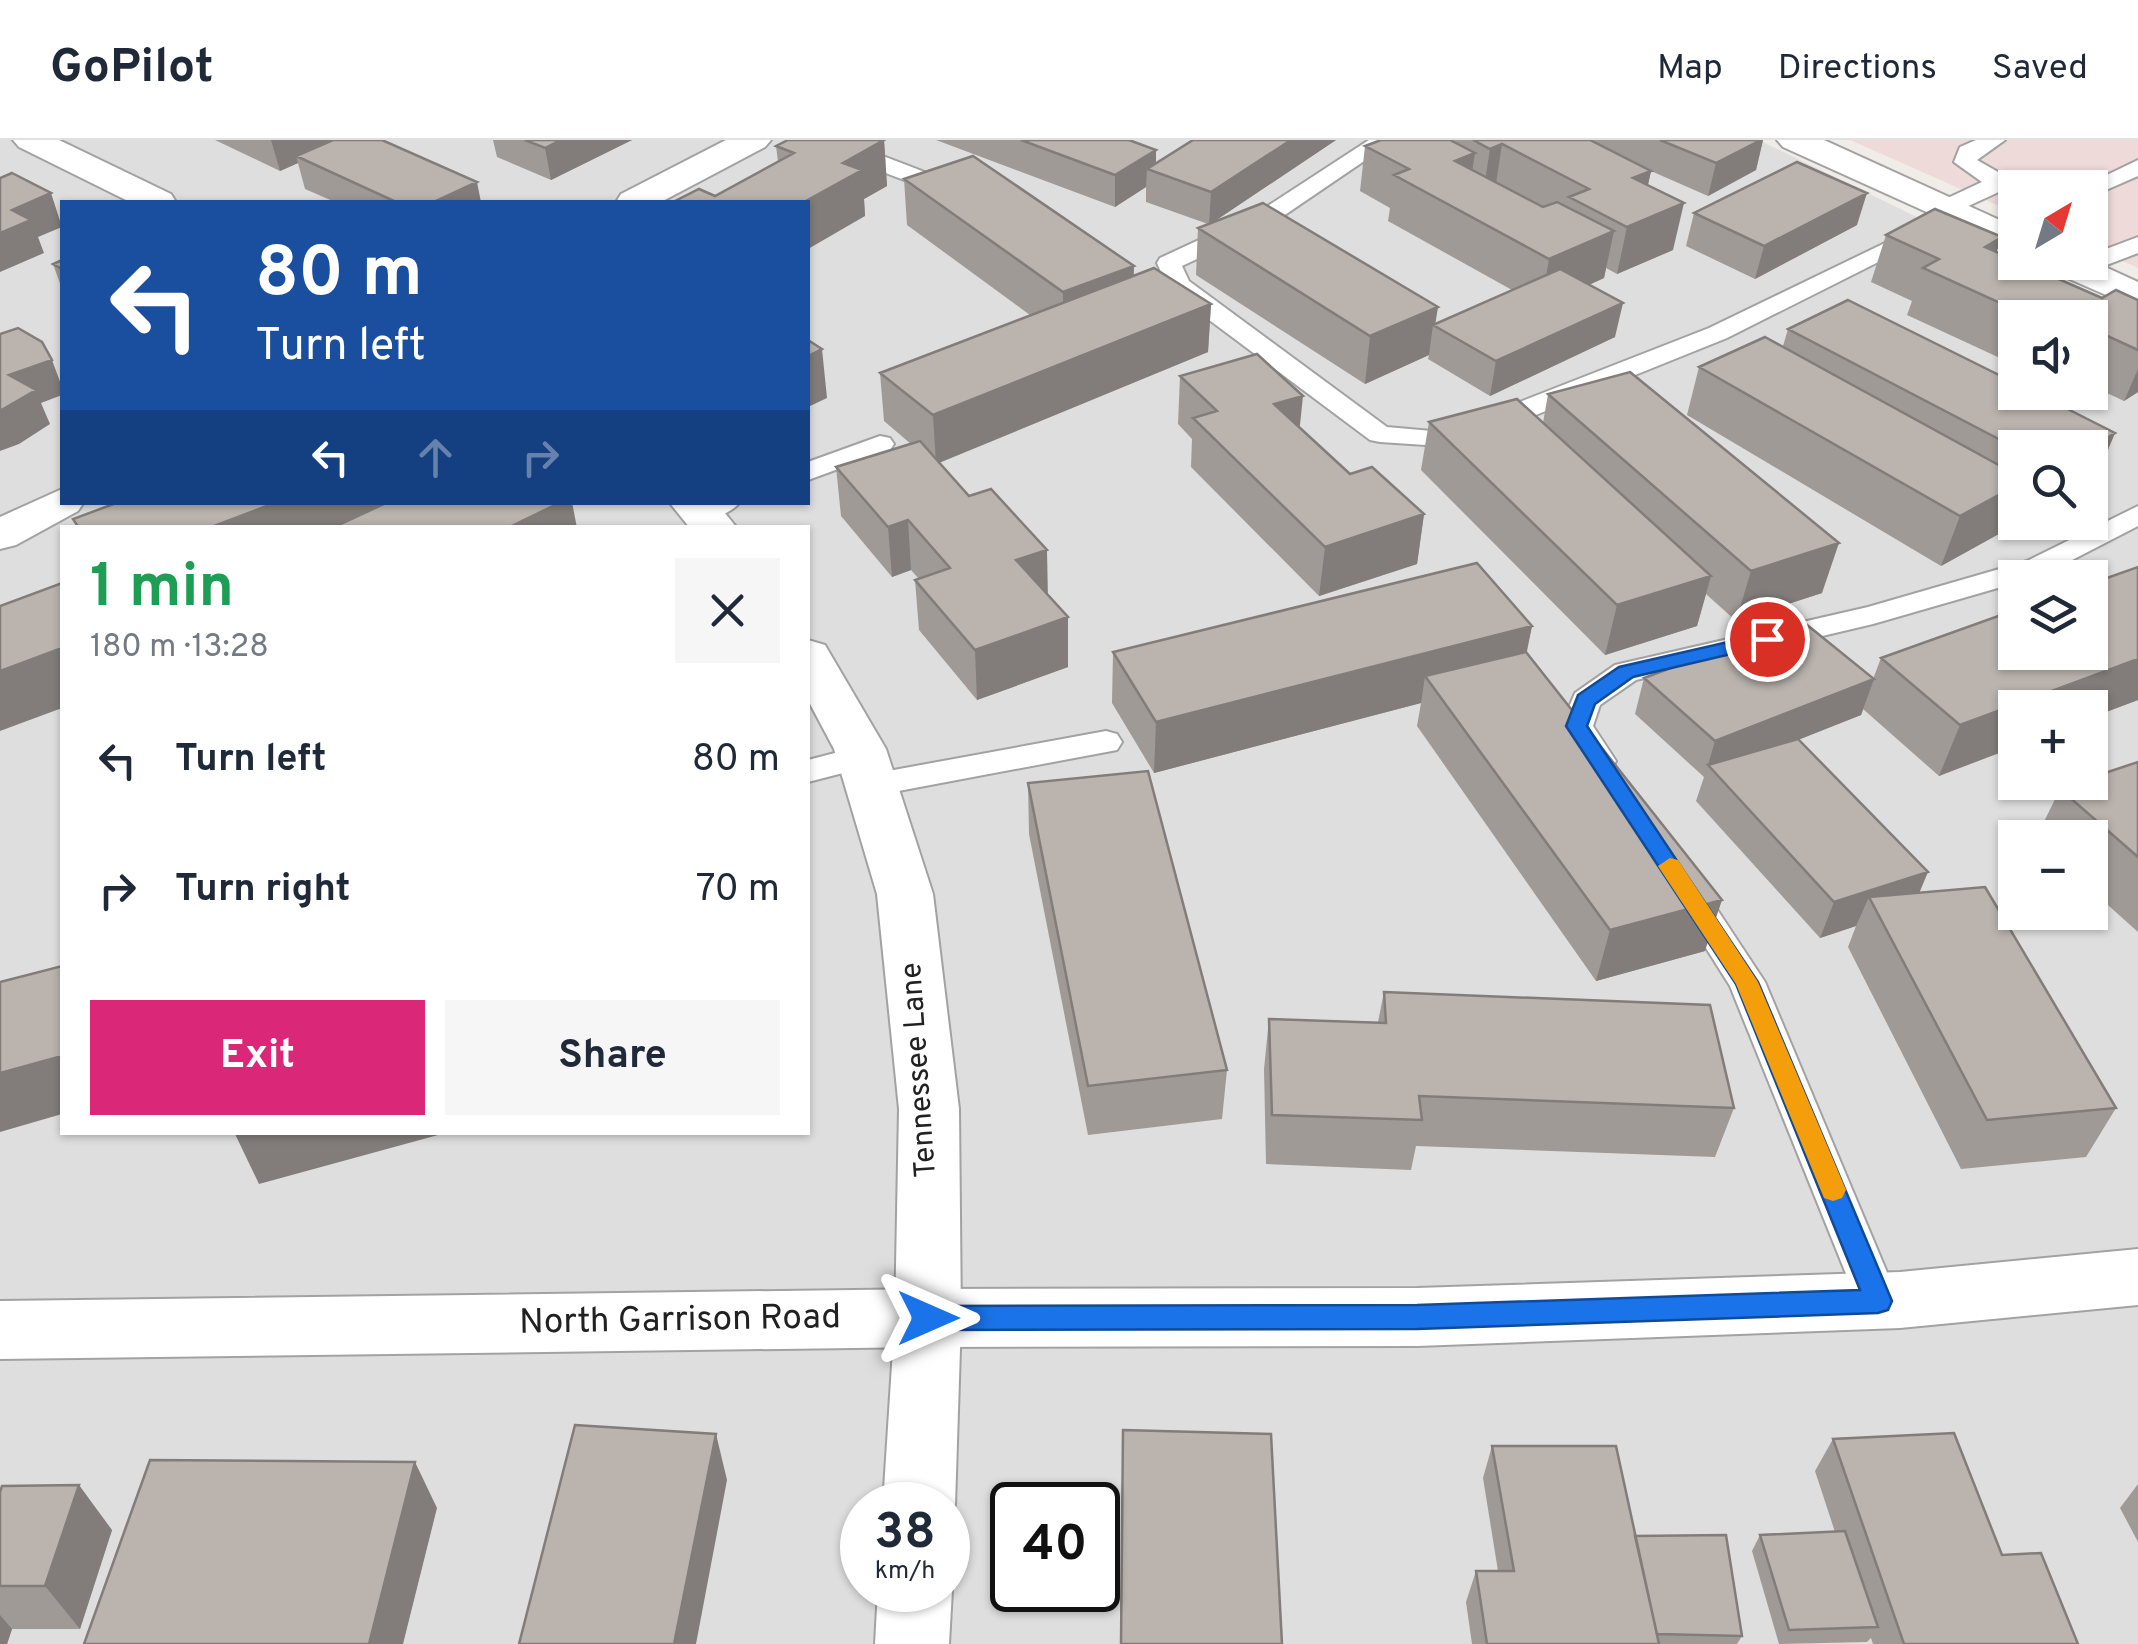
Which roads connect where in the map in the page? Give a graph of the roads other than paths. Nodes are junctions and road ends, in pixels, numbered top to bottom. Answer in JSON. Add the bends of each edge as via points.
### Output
{"nodes":[{"id":1,"x":754,"y":140,"type":"edge"},
{"id":2,"x":821,"y":140,"type":"edge"},
{"id":3,"x":1384,"y":140,"type":"edge"},
{"id":4,"x":1795,"y":140,"type":"edge"},
{"id":5,"x":1994,"y":140,"type":"edge"},
{"id":6,"x":43,"y":142,"type":"edge"},
{"id":7,"x":0,"y":163,"type":"edge"},
{"id":8,"x":2138,"y":168,"type":"edge"},
{"id":9,"x":1998,"y":180,"type":"edge"},
{"id":10,"x":2108,"y":182,"type":"edge"},
{"id":11,"x":1998,"y":190,"type":"edge"},
{"id":12,"x":962,"y":194,"type":"edge"},
{"id":13,"x":154,"y":200,"type":"edge"},
{"id":14,"x":638,"y":200,"type":"edge"},
{"id":15,"x":1954,"y":212,"type":"junction"},
{"id":16,"x":1998,"y":232,"type":"edge"},
{"id":17,"x":2138,"y":244,"type":"edge"},
{"id":18,"x":2108,"y":254,"type":"edge"},
{"id":19,"x":2101,"y":280,"type":"edge"},
{"id":20,"x":2138,"y":297,"type":"edge"},
{"id":21,"x":880,"y":444,"type":"dead end"},
{"id":22,"x":810,"y":471,"type":"edge"},
{"id":23,"x":60,"y":503,"type":"edge"},
{"id":24,"x":2138,"y":515,"type":"edge"},
{"id":25,"x":0,"y":535,"type":"edge"},
{"id":26,"x":810,"y":660,"type":"edge"},
{"id":27,"x":1106,"y":742,"type":"dead end"},
{"id":28,"x":810,"y":771,"type":"edge"},
{"id":29,"x":867,"y":771,"type":"junction"},
{"id":30,"x":1619,"y":790,"type":"edge"},
{"id":31,"x":1672,"y":870,"type":"edge"},
{"id":32,"x":2138,"y":1276,"type":"edge"},
{"id":33,"x":1878,"y":1301,"type":"junction"},
{"id":34,"x":928,"y":1318,"type":"junction"},
{"id":35,"x":0,"y":1330,"type":"edge"},
{"id":36,"x":920,"y":1482,"type":"edge"},
{"id":37,"x":914,"y":1612,"type":"edge"},
{"id":38,"x":912,"y":1644,"type":"edge"}],
"edges":[{"from":1,"to":14,"type":"street"},
{"from":2,"to":12,"type":"lane"},
{"from":3,"to":15,"type":"lane","via":[[1281,208],[1168,264],[1178,285],[1380,434],[1446,441],[1718,332]]},
{"from":4,"to":15,"type":"street"},
{"from":5,"to":9,"type":"lane","via":[[1968,152],[1965,162]]},
{"from":6,"to":7,"type":"street"},
{"from":6,"to":13,"type":"street"},
{"from":8,"to":10,"type":"lane"},
{"from":11,"to":15,"type":"lane"},
{"from":15,"to":16,"type":"street"},
{"from":17,"to":18,"type":"lane"},
{"from":19,"to":20,"type":"street"},
{"from":21,"to":22,"type":"lane"},
{"from":23,"to":25,"type":"street"},
{"from":24,"to":30,"type":"lane","via":[[2037,566],[1873,615],[1626,672],[1586,700],[1577,726]]},
{"from":26,"to":29,"type":"street","name":"Tennessee Lane"},
{"from":27,"to":29,"type":"lane"},
{"from":28,"to":29,"type":"lane"},
{"from":29,"to":34,"type":"street","name":"Tennessee Lane","via":[[905,894],[929,1109]]},
{"from":31,"to":33,"type":"lane","via":[[1746,982]]},
{"from":32,"to":33,"type":"street","name":"North Garrison Road"},
{"from":33,"to":34,"type":"street","name":"North Garrison Road","via":[[1417,1317]]},
{"from":34,"to":35,"type":"street","name":"North Garrison Road"},
{"from":34,"to":36,"type":"street","name":"Tennessee Lane"},
{"from":37,"to":38,"type":"street"}]}
